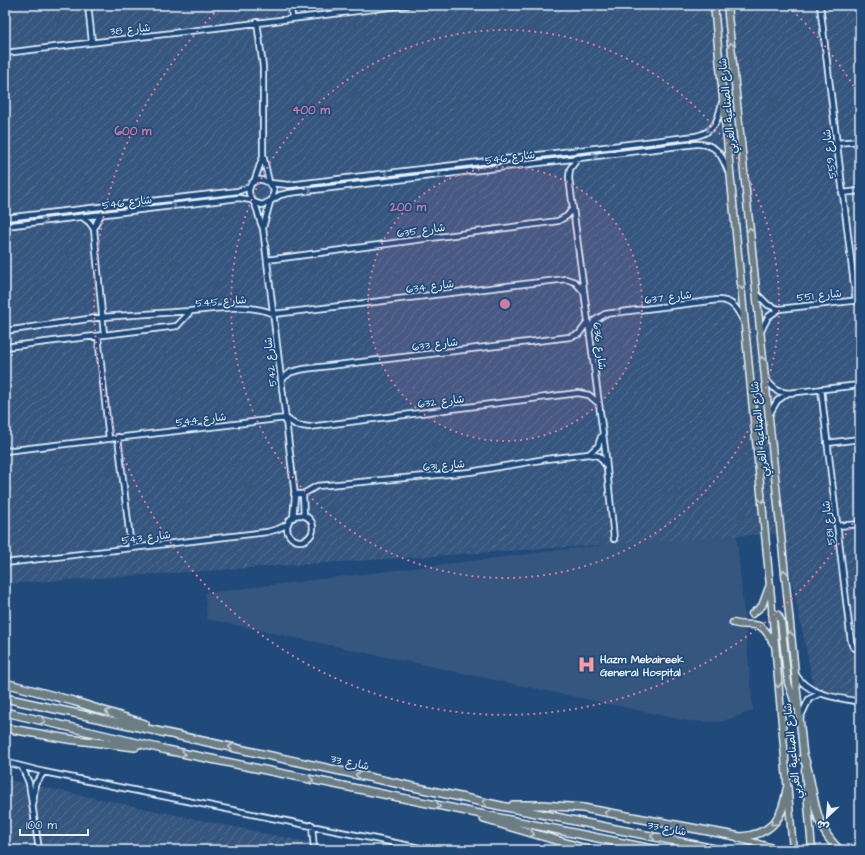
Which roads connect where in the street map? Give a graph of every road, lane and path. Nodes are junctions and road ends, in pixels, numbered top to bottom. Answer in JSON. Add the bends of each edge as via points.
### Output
{"nodes":[{"id":1,"x":88,"y":5,"type":"edge"},
{"id":2,"x":291,"y":5,"type":"edge"},
{"id":3,"x":401,"y":5,"type":"edge"},
{"id":4,"x":407,"y":5,"type":"edge"},
{"id":5,"x":714,"y":5,"type":"edge"},
{"id":6,"x":727,"y":5,"type":"edge"},
{"id":7,"x":820,"y":5,"type":"edge"},
{"id":8,"x":292,"y":18,"type":"junction"},
{"id":9,"x":257,"y":22,"type":"junction"},
{"id":10,"x":92,"y":42,"type":"junction"},
{"id":11,"x":5,"y":53,"type":"edge"},
{"id":12,"x":723,"y":95,"type":"junction"},
{"id":13,"x":860,"y":141,"type":"edge"},
{"id":14,"x":836,"y":144,"type":"junction"},
{"id":15,"x":263,"y":155,"type":"junction"},
{"id":16,"x":578,"y":158,"type":"junction"},
{"id":17,"x":732,"y":179,"type":"junction"},
{"id":18,"x":254,"y":182,"type":"junction"},
{"id":19,"x":270,"y":183,"type":"junction"},
{"id":20,"x":250,"y":187,"type":"junction"},
{"id":21,"x":860,"y":191,"type":"edge"},
{"id":22,"x":842,"y":193,"type":"junction"},
{"id":23,"x":253,"y":201,"type":"junction"},
{"id":24,"x":271,"y":201,"type":"junction"},
{"id":25,"x":573,"y":208,"type":"junction"},
{"id":26,"x":102,"y":214,"type":"junction"},
{"id":27,"x":82,"y":216,"type":"junction"},
{"id":28,"x":5,"y":218,"type":"edge"},
{"id":29,"x":5,"y":226,"type":"edge"},
{"id":30,"x":263,"y":228,"type":"junction"},
{"id":31,"x":94,"y":229,"type":"junction"},
{"id":32,"x":267,"y":260,"type":"junction"},
{"id":33,"x":584,"y":292,"type":"junction"},
{"id":34,"x":757,"y":293,"type":"junction"},
{"id":35,"x":858,"y":300,"type":"edge"},
{"id":36,"x":780,"y":309,"type":"junction"},
{"id":37,"x":192,"y":311,"type":"junction"},
{"id":38,"x":274,"y":314,"type":"junction"},
{"id":39,"x":102,"y":317,"type":"junction"},
{"id":40,"x":588,"y":322,"type":"junction"},
{"id":41,"x":745,"y":324,"type":"junction"},
{"id":42,"x":5,"y":331,"type":"edge"},
{"id":43,"x":589,"y":332,"type":"junction"},
{"id":44,"x":104,"y":335,"type":"junction"},
{"id":45,"x":760,"y":335,"type":"junction"},
{"id":46,"x":98,"y":336,"type":"junction"},
{"id":47,"x":5,"y":348,"type":"edge"},
{"id":48,"x":764,"y":378,"type":"junction"},
{"id":49,"x":281,"y":380,"type":"junction"},
{"id":50,"x":860,"y":385,"type":"edge"},
{"id":51,"x":821,"y":389,"type":"junction"},
{"id":52,"x":788,"y":393,"type":"junction"},
{"id":53,"x":598,"y":402,"type":"junction"},
{"id":54,"x":286,"y":418,"type":"junction"},
{"id":55,"x":768,"y":419,"type":"junction"},
{"id":56,"x":602,"y":434,"type":"junction"},
{"id":57,"x":109,"y":438,"type":"junction"},
{"id":58,"x":118,"y":438,"type":"junction"},
{"id":59,"x":860,"y":439,"type":"edge"},
{"id":60,"x":827,"y":443,"type":"junction"},
{"id":61,"x":5,"y":451,"type":"edge"},
{"id":62,"x":589,"y":454,"type":"junction"},
{"id":63,"x":605,"y":465,"type":"junction"},
{"id":64,"x":294,"y":494,"type":"junction"},
{"id":65,"x":303,"y":494,"type":"junction"},
{"id":66,"x":304,"y":516,"type":"junction"},
{"id":67,"x":293,"y":518,"type":"junction"},
{"id":68,"x":288,"y":524,"type":"junction"},
{"id":69,"x":860,"y":524,"type":"edge"},
{"id":70,"x":837,"y":526,"type":"junction"},
{"id":71,"x":614,"y":539,"type":"dead end"},
{"id":72,"x":132,"y":548,"type":"junction"},
{"id":73,"x":5,"y":563,"type":"edge"},
{"id":74,"x":770,"y":586,"type":"junction"},
{"id":75,"x":752,"y":614,"type":"dead end"},
{"id":76,"x":788,"y":614,"type":"junction"},
{"id":77,"x":772,"y":616,"type":"junction"},
{"id":78,"x":779,"y":617,"type":"junction"},
{"id":79,"x":733,"y":623,"type":"dead end"},
{"id":80,"x":774,"y":647,"type":"junction"},
{"id":81,"x":860,"y":650,"type":"edge"},
{"id":82,"x":794,"y":672,"type":"junction"},
{"id":83,"x":5,"y":683,"type":"edge"},
{"id":84,"x":821,"y":693,"type":"junction"},
{"id":85,"x":5,"y":698,"type":"edge"},
{"id":86,"x":860,"y":702,"type":"edge"},
{"id":87,"x":798,"y":711,"type":"junction"},
{"id":88,"x":5,"y":712,"type":"edge"},
{"id":89,"x":800,"y":722,"type":"junction"},
{"id":90,"x":5,"y":728,"type":"edge"},
{"id":91,"x":172,"y":734,"type":"junction"},
{"id":92,"x":167,"y":750,"type":"junction"},
{"id":93,"x":804,"y":757,"type":"junction"},
{"id":94,"x":5,"y":762,"type":"edge"},
{"id":95,"x":22,"y":767,"type":"junction"},
{"id":96,"x":44,"y":772,"type":"junction"},
{"id":97,"x":788,"y":788,"type":"junction"},
{"id":98,"x":501,"y":806,"type":"junction"},
{"id":99,"x":33,"y":807,"type":"junction"},
{"id":100,"x":469,"y":812,"type":"junction"},
{"id":101,"x":312,"y":825,"type":"junction"},
{"id":102,"x":729,"y":836,"type":"junction"},
{"id":103,"x":39,"y":850,"type":"edge"},
{"id":104,"x":314,"y":850,"type":"edge"},
{"id":105,"x":430,"y":850,"type":"edge"},
{"id":106,"x":590,"y":850,"type":"edge"},
{"id":107,"x":657,"y":850,"type":"edge"},
{"id":108,"x":720,"y":850,"type":"edge"},
{"id":109,"x":778,"y":850,"type":"edge"},
{"id":110,"x":793,"y":850,"type":"edge"},
{"id":111,"x":812,"y":850,"type":"edge"},
{"id":112,"x":840,"y":850,"type":"edge"}],
"edges":[{"from":1,"to":10,"type":"street"},
{"from":2,"to":8,"type":"street"},
{"from":3,"to":4,"type":"street","name":"شارع 38"},
{"from":3,"to":8,"type":"street","name":"شارع 38"},
{"from":5,"to":12,"type":"main road","name":"شارع الصناعية الغربي"},
{"from":34,"to":6,"type":"main road","name":"شارع الصناعية الغربي","one_way":true},
{"from":7,"to":14,"type":"street","name":"شارع 559"},
{"from":8,"to":9,"type":"street","name":"شارع 38"},
{"from":9,"to":10,"type":"street","name":"شارع 38"},
{"from":9,"to":15,"type":"street","via":[[263,67]]},
{"from":10,"to":11,"type":"street","name":"شارع 38"},
{"from":12,"to":17,"type":"main road","name":"شارع الصناعية الغربي"},
{"from":12,"to":19,"type":"street","name":"شارع 546","one_way":true,"via":[[717,122],[703,134],[289,185]]},
{"from":13,"to":14,"type":"street"},
{"from":14,"to":22,"type":"street","name":"شارع 559"},
{"from":15,"to":18,"type":"street"},
{"from":15,"to":19,"type":"street"},
{"from":16,"to":17,"type":"street","name":"شارع 546","one_way":true,"via":[[702,143],[719,152]]},
{"from":24,"to":16,"type":"street","name":"شارع 546","one_way":true,"via":[[289,193]]},
{"from":16,"to":25,"type":"street","name":"شارع 636","via":[[569,173]]},
{"from":17,"to":41,"type":"main road","name":"شارع الصناعية الغربي","one_way":true},
{"from":18,"to":19,"type":"street","via":[[260,180]]},
{"from":18,"to":20,"type":"street"},
{"from":19,"to":24,"type":"street","via":[[274,193]]},
{"from":20,"to":23,"type":"street","via":[[249,192]]},
{"from":20,"to":28,"type":"street","name":"شارع 546"},
{"from":21,"to":22,"type":"street"},
{"from":22,"to":35,"type":"street","name":"شارع 559"},
{"from":23,"to":24,"type":"street","via":[[262,205]]},
{"from":26,"to":23,"type":"street","name":"شارع 546","one_way":true,"via":[[239,198]]},
{"from":23,"to":30,"type":"street","name":"شارع 542"},
{"from":24,"to":30,"type":"street","name":"شارع 542"},
{"from":25,"to":32,"type":"street","name":"شارع 635","via":[[567,216],[558,221]]},
{"from":25,"to":33,"type":"street","name":"شارع 636"},
{"from":26,"to":27,"type":"street","name":"شارع 546"},
{"from":26,"to":31,"type":"street"},
{"from":29,"to":27,"type":"street","name":"شارع 546","one_way":true},
{"from":27,"to":31,"type":"street"},
{"from":30,"to":32,"type":"street","name":"شارع 542"},
{"from":31,"to":39,"type":"street"},
{"from":32,"to":38,"type":"street","name":"شارع 542"},
{"from":33,"to":38,"type":"street","name":"شارع 634","via":[[575,282],[561,279]]},
{"from":33,"to":40,"type":"street","name":"شارع 636"},
{"from":34,"to":36,"type":"street","via":[[764,302]]},
{"from":34,"to":45,"type":"main road","name":"شارع الصناعية الغربي"},
{"from":35,"to":36,"type":"street","name":"شارع 551"},
{"from":36,"to":45,"type":"street","via":[[768,317]]},
{"from":37,"to":38,"type":"street","name":"شارع 545","via":[[244,307],[262,309]]},
{"from":37,"to":39,"type":"street"},
{"from":37,"to":44,"type":"street","name":"شارع 545","via":[[177,326]]},
{"from":38,"to":49,"type":"street","name":"شارع 542"},
{"from":39,"to":42,"type":"street"},
{"from":39,"to":44,"type":"street"},
{"from":40,"to":43,"type":"street","name":"شارع 636"},
{"from":40,"to":49,"type":"street","name":"شارع 633","via":[[579,334],[570,337],[304,369],[291,372]]},
{"from":43,"to":41,"type":"street","name":"شارع 637","one_way":true,"via":[[594,321],[605,314],[718,300],[734,304]]},
{"from":41,"to":74,"type":"main road","name":"شارع الصناعية الغربي","one_way":true},
{"from":43,"to":53,"type":"street","name":"شارع 636"},
{"from":44,"to":46,"type":"street","name":"شارع 545"},
{"from":48,"to":45,"type":"main road","name":"شارع الصناعية الغربي","one_way":true},
{"from":46,"to":47,"type":"street","name":"شارع 545"},
{"from":46,"to":57,"type":"street"},
{"from":48,"to":52,"type":"street","via":[[777,391]]},
{"from":48,"to":55,"type":"main road","name":"شارع الصناعية الغربي"},
{"from":49,"to":54,"type":"street","name":"شارع 542"},
{"from":50,"to":51,"type":"street"},
{"from":51,"to":52,"type":"street"},
{"from":51,"to":60,"type":"street","name":"شارع 581"},
{"from":52,"to":55,"type":"street","via":[[773,406]]},
{"from":53,"to":54,"type":"street","name":"شارع 632","via":[[578,393],[309,426],[296,425]]},
{"from":53,"to":56,"type":"street","name":"شارع 636"},
{"from":54,"to":58,"type":"street","name":"شارع 544"},
{"from":54,"to":64,"type":"street","name":"شارع 542"},
{"from":76,"to":55,"type":"main road","name":"شارع الصناعية الغربي","one_way":true},
{"from":56,"to":62,"type":"street","via":[[598,446]]},
{"from":56,"to":63,"type":"street","name":"شارع 636"},
{"from":57,"to":58,"type":"street","name":"شارع 544"},
{"from":57,"to":61,"type":"street","name":"شارع 544"},
{"from":58,"to":72,"type":"street"},
{"from":59,"to":60,"type":"street"},
{"from":60,"to":70,"type":"street","name":"شارع 581"},
{"from":62,"to":63,"type":"street","via":[[599,456]]},
{"from":62,"to":65,"type":"street","name":"شارع 631","via":[[470,472],[317,486]]},
{"from":63,"to":71,"type":"street","name":"شارع 636"},
{"from":64,"to":65,"type":"street"},
{"from":64,"to":67,"type":"street","name":"شارع 542"},
{"from":65,"to":66,"type":"street"},
{"from":66,"to":67,"type":"street"},
{"from":66,"to":68,"type":"street","via":[[311,521],[313,528],[306,540],[298,541],[292,537],[288,531]]},
{"from":67,"to":68,"type":"street"},
{"from":68,"to":72,"type":"street","name":"شارع 543","via":[[267,532]]},
{"from":69,"to":70,"type":"street"},
{"from":70,"to":81,"type":"street","name":"شارع 581","via":[[851,642],[853,647]]},
{"from":72,"to":73,"type":"street","name":"شارع 543"},
{"from":74,"to":75,"type":"main road","via":[[762,606]]},
{"from":74,"to":77,"type":"main road","name":"شارع الصناعية الغربي"},
{"from":76,"to":77,"type":"main road"},
{"from":76,"to":78,"type":"main road"},
{"from":82,"to":76,"type":"main road","name":"شارع الصناعية الغربي","one_way":true},
{"from":77,"to":78,"type":"main road"},
{"from":77,"to":80,"type":"main road","name":"شارع الصناعية الغربي"},
{"from":78,"to":87,"type":"main road","via":[[788,683]]},
{"from":79,"to":80,"type":"main road","via":[[760,626]]},
{"from":80,"to":97,"type":"main road","name":"شارع الصناعية الغربي","one_way":true},
{"from":82,"to":84,"type":"street","via":[[807,688]]},
{"from":82,"to":87,"type":"main road","name":"شارع الصناعية الغربي"},
{"from":91,"to":83,"type":"highway","one_way":true,"via":[[103,710]]},
{"from":84,"to":86,"type":"street"},
{"from":84,"to":89,"type":"street","via":[[806,703]]},
{"from":85,"to":91,"type":"highway","name":"شارع 33"},
{"from":87,"to":89,"type":"main road","name":"شارع الصناعية الغربي"},
{"from":88,"to":92,"type":"highway","one_way":true},
{"from":89,"to":93,"type":"main road","name":"شارع الصناعية الغربي"},
{"from":90,"to":92,"type":"highway","via":[[84,741]]},
{"from":98,"to":91,"type":"highway","name":"شارع 33","one_way":true},
{"from":92,"to":100,"type":"highway","one_way":true},
{"from":93,"to":111,"type":"main road","name":"شارع الصناعية الغربي"},
{"from":93,"to":112,"type":"highway","via":[[819,823],[829,840]]},
{"from":94,"to":95,"type":"street"},
{"from":95,"to":96,"type":"street"},
{"from":95,"to":99,"type":"street","via":[[29,783]]},
{"from":96,"to":99,"type":"street","via":[[35,784]]},
{"from":96,"to":101,"type":"street"},
{"from":97,"to":102,"type":"highway","one_way":true,"via":[[783,811],[772,825],[752,836]]},
{"from":97,"to":110,"type":"main road","name":"شارع الصناعية الغربي"},
{"from":102,"to":98,"type":"highway","one_way":true,"via":[[583,808],[543,805]]},
{"from":108,"to":98,"type":"highway","name":"شارع 33","one_way":true},
{"from":99,"to":103,"type":"street"},
{"from":100,"to":106,"type":"highway","one_way":true,"via":[[501,825]]},
{"from":100,"to":107,"type":"highway"},
{"from":101,"to":104,"type":"street"},
{"from":101,"to":105,"type":"street"},
{"from":102,"to":109,"type":"main road"}]}
